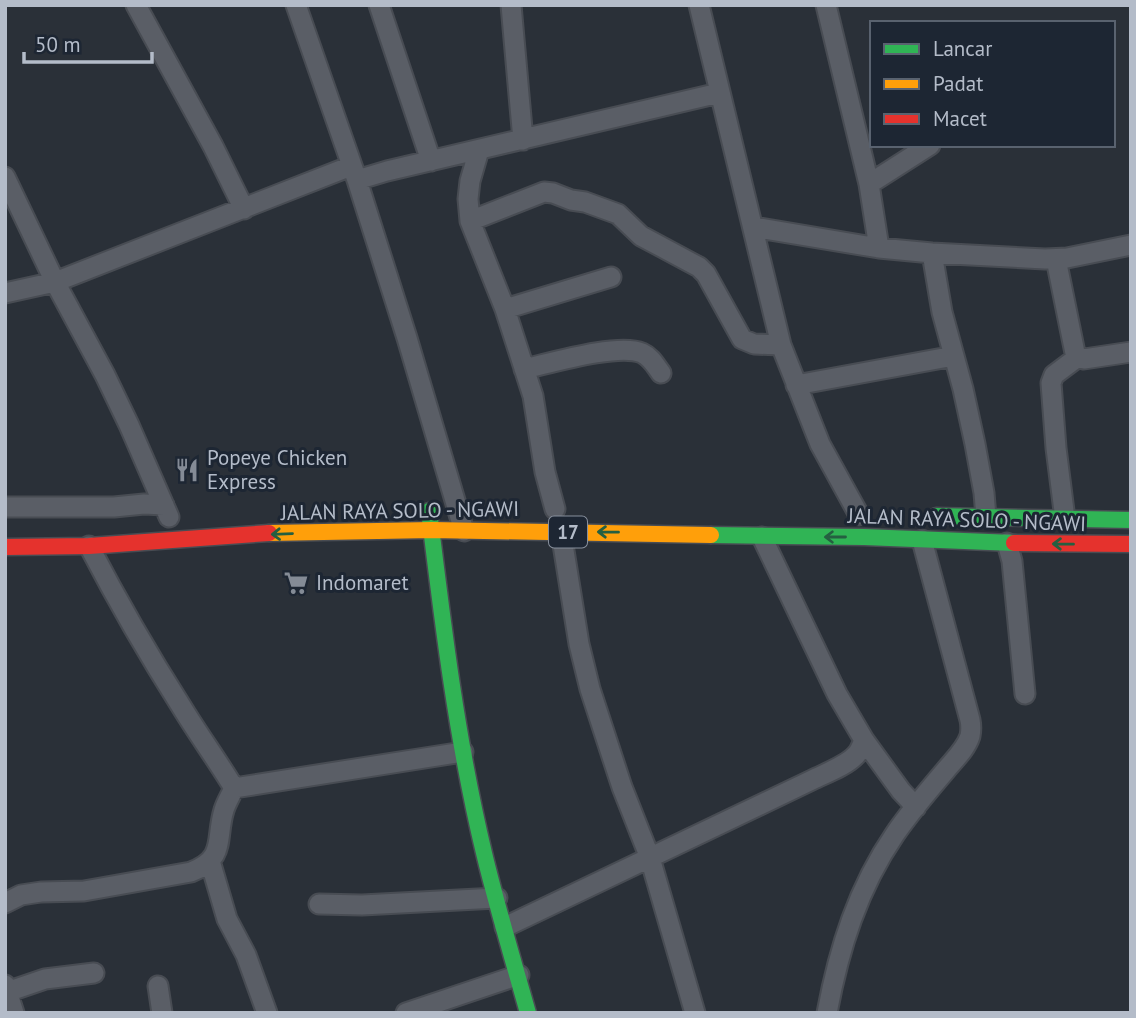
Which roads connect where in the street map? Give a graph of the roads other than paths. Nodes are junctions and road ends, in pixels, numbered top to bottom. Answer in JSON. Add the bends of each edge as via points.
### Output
{"nodes":[{"id":1,"x":136,"y":5,"type":"edge"},
{"id":2,"x":296,"y":5,"type":"edge"},
{"id":3,"x":379,"y":5,"type":"edge"},
{"id":4,"x":511,"y":5,"type":"edge"},
{"id":5,"x":699,"y":5,"type":"edge"},
{"id":6,"x":825,"y":5,"type":"edge"},
{"id":7,"x":719,"y":93,"type":"junction"},
{"id":8,"x":523,"y":140,"type":"junction"},
{"id":9,"x":927,"y":147,"type":"edge"},
{"id":10,"x":479,"y":150,"type":"junction"},
{"id":11,"x":431,"y":161,"type":"junction"},
{"id":12,"x":354,"y":173,"type":"junction"},
{"id":13,"x":5,"y":177,"type":"edge"},
{"id":14,"x":869,"y":184,"type":"junction"},
{"id":15,"x":244,"y":209,"type":"junction"},
{"id":16,"x":470,"y":221,"type":"junction"},
{"id":17,"x":753,"y":228,"type":"junction"},
{"id":18,"x":1131,"y":245,"type":"edge"},
{"id":19,"x":879,"y":247,"type":"junction"},
{"id":20,"x":932,"y":253,"type":"junction"},
{"id":21,"x":1056,"y":259,"type":"junction"},
{"id":22,"x":611,"y":277,"type":"dead end"},
{"id":23,"x":55,"y":282,"type":"junction"},
{"id":24,"x":5,"y":293,"type":"edge"},
{"id":25,"x":505,"y":309,"type":"junction"},
{"id":26,"x":781,"y":345,"type":"junction"},
{"id":27,"x":1131,"y":352,"type":"edge"},
{"id":28,"x":954,"y":356,"type":"junction"},
{"id":29,"x":1078,"y":357,"type":"junction"},
{"id":30,"x":524,"y":369,"type":"junction"},
{"id":31,"x":661,"y":373,"type":"dead end"},
{"id":32,"x":796,"y":385,"type":"junction"},
{"id":33,"x":5,"y":507,"type":"edge"},
{"id":34,"x":535,"y":509,"type":"dead end"},
{"id":35,"x":561,"y":509,"type":"joint"},
{"id":36,"x":464,"y":511,"type":"junction"},
{"id":37,"x":171,"y":513,"type":"junction"},
{"id":38,"x":859,"y":515,"type":"dead end"},
{"id":39,"x":924,"y":516,"type":"dead end"},
{"id":40,"x":986,"y":517,"type":"junction"},
{"id":41,"x":1065,"y":519,"type":"junction"},
{"id":42,"x":1131,"y":520,"type":"edge"},
{"id":43,"x":54,"y":523,"type":"dead end"},
{"id":44,"x":432,"y":530,"type":"junction"},
{"id":45,"x":464,"y":530,"type":"junction"},
{"id":46,"x":561,"y":531,"type":"junction"},
{"id":47,"x":762,"y":537,"type":"junction"},
{"id":48,"x":922,"y":540,"type":"junction"},
{"id":49,"x":1007,"y":542,"type":"junction"},
{"id":50,"x":1131,"y":544,"type":"edge"},
{"id":51,"x":89,"y":545,"type":"junction"},
{"id":52,"x":5,"y":547,"type":"edge"},
{"id":53,"x":1025,"y":694,"type":"dead end"},
{"id":54,"x":864,"y":740,"type":"junction"},
{"id":55,"x":463,"y":752,"type":"junction"},
{"id":56,"x":234,"y":788,"type":"junction"},
{"id":57,"x":916,"y":807,"type":"junction"},
{"id":58,"x":650,"y":858,"type":"junction"},
{"id":59,"x":210,"y":861,"type":"junction"},
{"id":60,"x":497,"y":898,"type":"junction"},
{"id":61,"x":5,"y":903,"type":"edge"},
{"id":62,"x":318,"y":904,"type":"dead end"},
{"id":63,"x":505,"y":927,"type":"junction"},
{"id":64,"x":94,"y":973,"type":"dead end"},
{"id":65,"x":519,"y":975,"type":"junction"},
{"id":66,"x":158,"y":986,"type":"dead end"},
{"id":67,"x":6,"y":988,"type":"edge"},
{"id":68,"x":14,"y":1013,"type":"edge"},
{"id":69,"x":162,"y":1013,"type":"edge"},
{"id":70,"x":267,"y":1013,"type":"edge"},
{"id":71,"x":406,"y":1013,"type":"edge"},
{"id":72,"x":528,"y":1013,"type":"edge"},
{"id":73,"x":695,"y":1013,"type":"edge"},
{"id":74,"x":827,"y":1013,"type":"edge"}],
"edges":[{"from":1,"to":15,"type":"street"},
{"from":2,"to":12,"type":"street"},
{"from":3,"to":11,"type":"street"},
{"from":4,"to":8,"type":"street"},
{"from":5,"to":7,"type":"street"},
{"from":6,"to":14,"type":"street"},
{"from":7,"to":8,"type":"street"},
{"from":7,"to":17,"type":"street"},
{"from":8,"to":10,"type":"street"},
{"from":9,"to":14,"type":"street"},
{"from":10,"to":11,"type":"street"},
{"from":10,"to":16,"type":"street","via":[[470,181]]},
{"from":11,"to":12,"type":"street"},
{"from":12,"to":15,"type":"street"},
{"from":12,"to":36,"type":"street"},
{"from":13,"to":23,"type":"street"},
{"from":14,"to":19,"type":"street"},
{"from":15,"to":23,"type":"street"},
{"from":16,"to":25,"type":"street"},
{"from":16,"to":26,"type":"street","via":[[544,192],[618,214],[640,236],[706,274],[742,339]]},
{"from":17,"to":19,"type":"street"},
{"from":17,"to":26,"type":"street"},
{"from":18,"to":21,"type":"street"},
{"from":19,"to":20,"type":"street"},
{"from":20,"to":21,"type":"street"},
{"from":20,"to":28,"type":"street"},
{"from":21,"to":29,"type":"street"},
{"from":22,"to":25,"type":"street"},
{"from":23,"to":24,"type":"street"},
{"from":23,"to":37,"type":"street"},
{"from":25,"to":30,"type":"street"},
{"from":26,"to":32,"type":"street"},
{"from":27,"to":29,"type":"street"},
{"from":28,"to":32,"type":"street"},
{"from":28,"to":40,"type":"street"},
{"from":29,"to":41,"type":"street","via":[[1054,375],[1051,383]]},
{"from":30,"to":31,"type":"street","via":[[621,351],[640,352]]},
{"from":30,"to":35,"type":"street","via":[[545,472]]},
{"from":32,"to":38,"type":"street","via":[[820,444]]},
{"from":33,"to":37,"type":"street","via":[[144,504]]},
{"from":34,"to":35,"type":"main road","name":"JALAN RAYA SOLO - NGAWI","number":"17"},
{"from":36,"to":44,"type":"main road","name":"JALAN RAYA SOLO - NGAWI","via":[[423,511]]},
{"from":36,"to":45,"type":"street"},
{"from":37,"to":43,"type":"main road"},
{"from":39,"to":40,"type":"main road","name":"JALAN RAYA SOLO - NGAWI"},
{"from":40,"to":41,"type":"main road","name":"JALAN RAYA SOLO - NGAWI"},
{"from":41,"to":42,"type":"main road","name":"JALAN RAYA SOLO - NGAWI"},
{"from":44,"to":45,"type":"main road","name":"JALAN RAYA SOLO - NGAWI","number":"17"},
{"from":44,"to":51,"type":"main road","name":"JALAN RAYA SOLO - NGAWI","number":"17","one_way":true,"via":[[250,534]]},
{"from":44,"to":55,"type":"main road"},
{"from":45,"to":46,"type":"main road","name":"JALAN RAYA SOLO - NGAWI","number":"17"},
{"from":47,"to":46,"type":"main road","name":"JALAN RAYA SOLO - NGAWI","number":"17","one_way":true},
{"from":46,"to":58,"type":"street","via":[[590,689]]},
{"from":48,"to":47,"type":"main road","name":"JALAN RAYA SOLO - NGAWI","number":"17","one_way":true},
{"from":47,"to":54,"type":"street"},
{"from":48,"to":49,"type":"main road","name":"JALAN RAYA SOLO - NGAWI","number":"17"},
{"from":48,"to":57,"type":"street","via":[[971,729],[960,754]]},
{"from":50,"to":49,"type":"main road","name":"JALAN RAYA SOLO - NGAWI","number":"17","one_way":true},
{"from":49,"to":53,"type":"street"},
{"from":51,"to":52,"type":"main road","name":"JALAN RAYA SOLO - NGAWI","number":"17"},
{"from":51,"to":56,"type":"street","via":[[139,638]]},
{"from":54,"to":57,"type":"street"},
{"from":54,"to":58,"type":"street","via":[[847,761]]},
{"from":55,"to":56,"type":"street"},
{"from":55,"to":60,"type":"main road"},
{"from":56,"to":59,"type":"street"},
{"from":57,"to":74,"type":"street","via":[[866,881],[842,944]]},
{"from":58,"to":63,"type":"street"},
{"from":58,"to":73,"type":"street"},
{"from":59,"to":61,"type":"street","via":[[191,872],[84,891],[21,895]]},
{"from":59,"to":70,"type":"street","via":[[227,919]]},
{"from":60,"to":62,"type":"street"},
{"from":60,"to":63,"type":"main road"},
{"from":63,"to":65,"type":"main road"},
{"from":64,"to":67,"type":"street"},
{"from":65,"to":71,"type":"street"},
{"from":65,"to":72,"type":"main road"},
{"from":66,"to":69,"type":"street"},
{"from":67,"to":68,"type":"street"}]}
